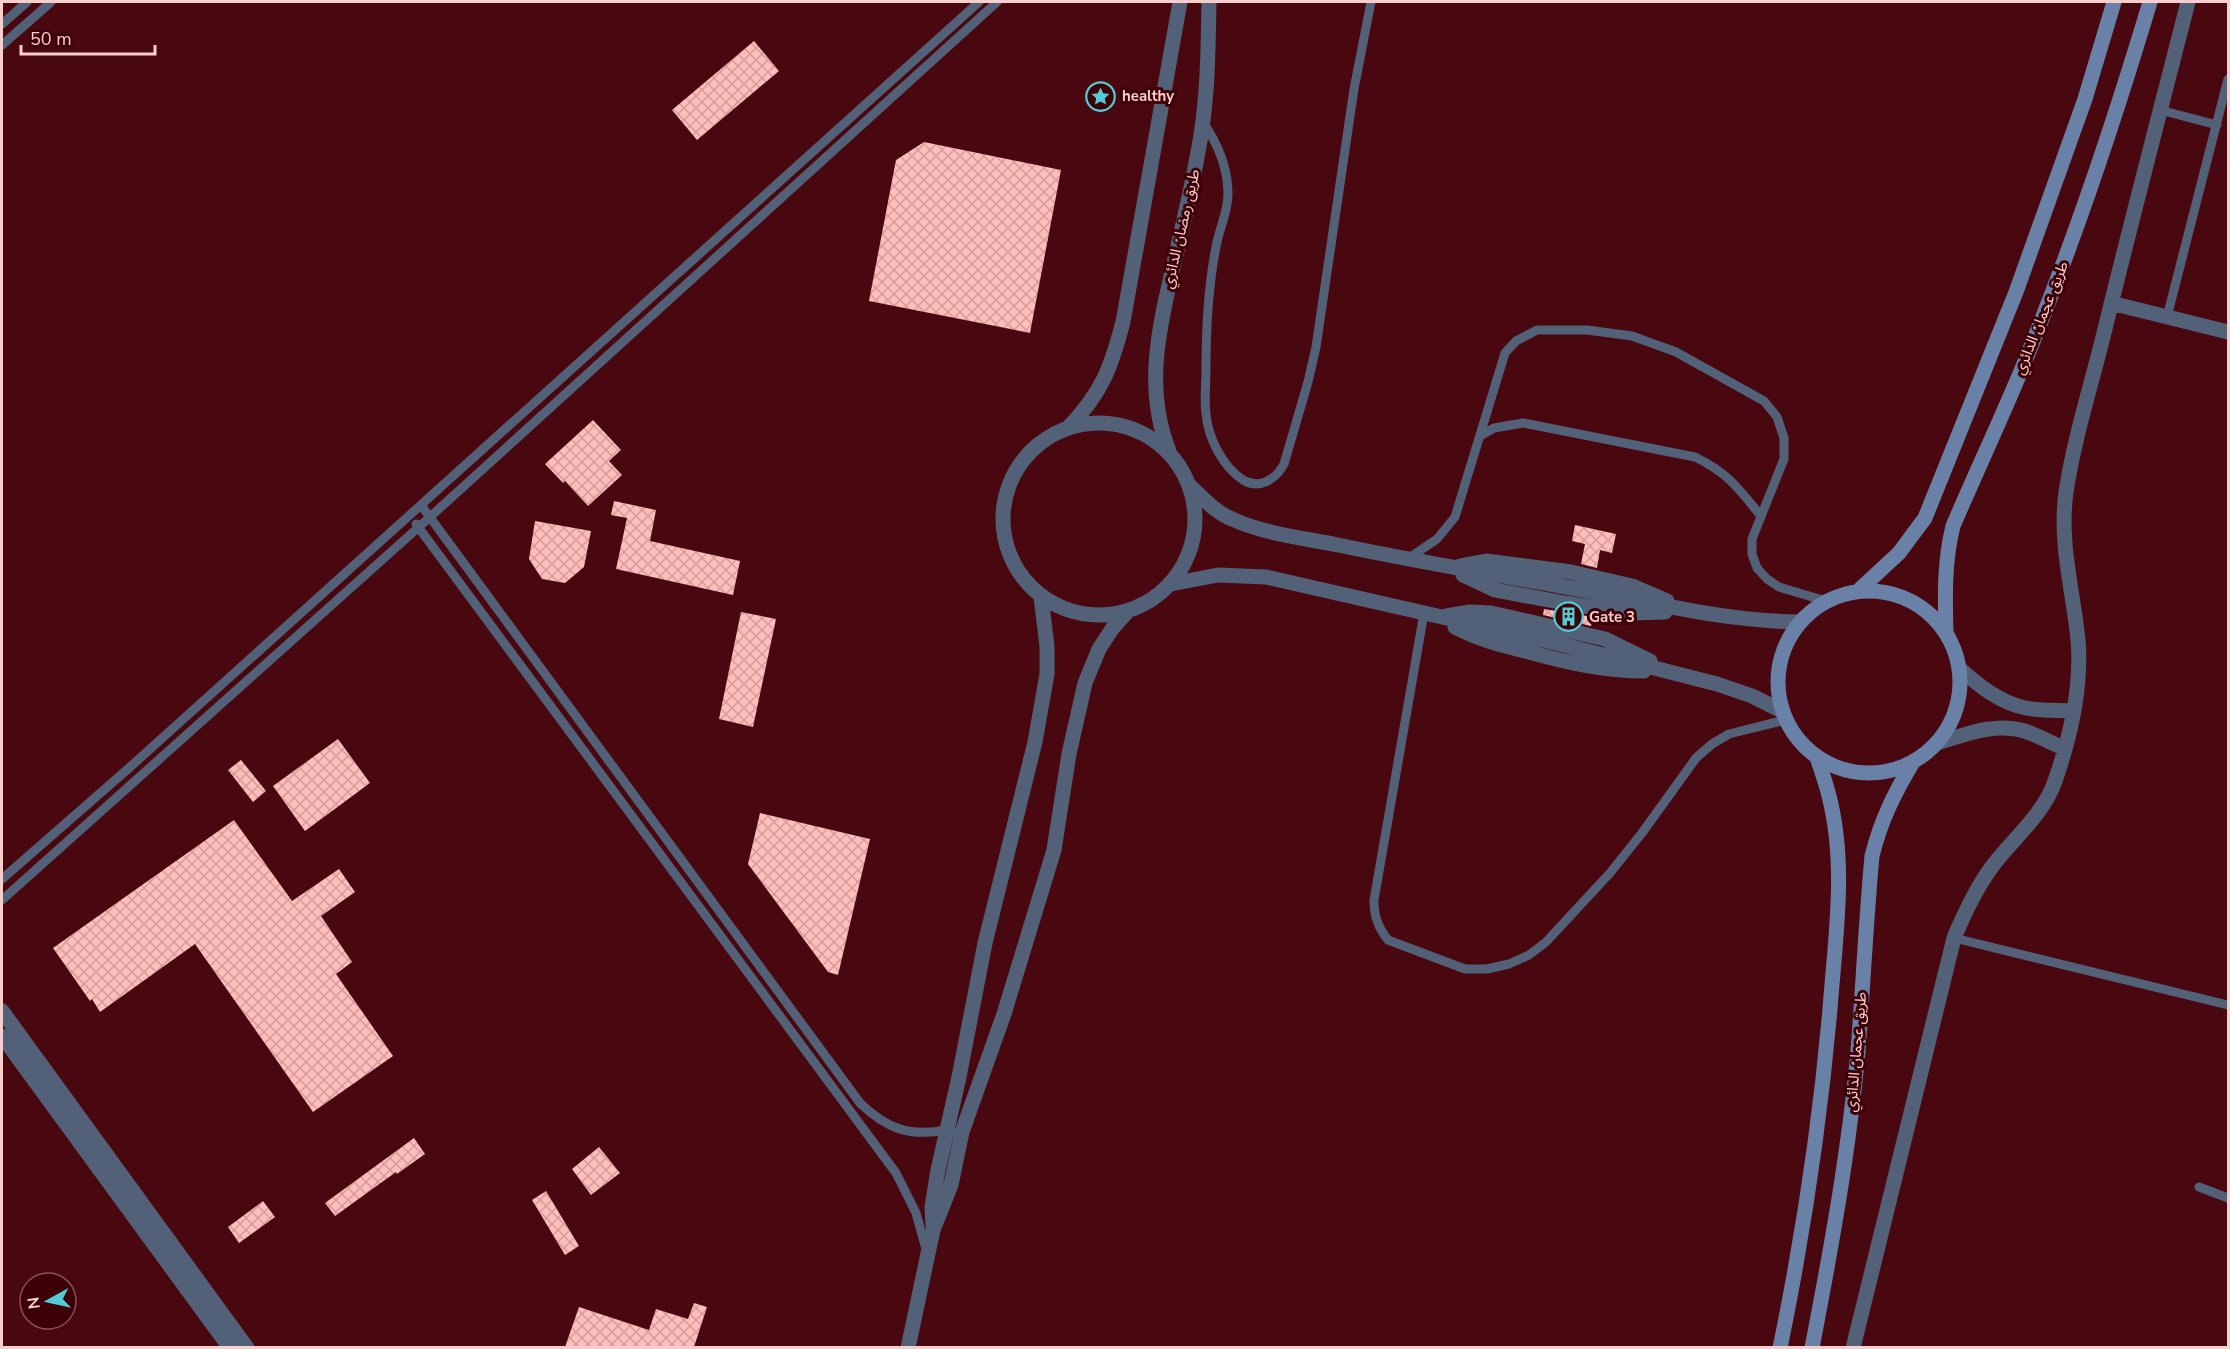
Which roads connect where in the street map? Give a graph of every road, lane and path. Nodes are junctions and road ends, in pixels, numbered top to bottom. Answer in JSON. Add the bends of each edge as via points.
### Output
{"nodes":[{"id":1,"x":27,"y":2,"type":"edge"},
{"id":2,"x":51,"y":2,"type":"edge"},
{"id":3,"x":979,"y":2,"type":"edge"},
{"id":4,"x":997,"y":2,"type":"edge"},
{"id":5,"x":1180,"y":2,"type":"edge"},
{"id":6,"x":1209,"y":2,"type":"edge"},
{"id":7,"x":1371,"y":2,"type":"edge"},
{"id":8,"x":2114,"y":2,"type":"edge"},
{"id":9,"x":2150,"y":2,"type":"edge"},
{"id":10,"x":2188,"y":2,"type":"edge"},
{"id":11,"x":2,"y":24,"type":"edge"},
{"id":12,"x":2,"y":45,"type":"edge"},
{"id":13,"x":2229,"y":79,"type":"edge"},
{"id":14,"x":2160,"y":110,"type":"junction"},
{"id":15,"x":1203,"y":122,"type":"junction"},
{"id":16,"x":2217,"y":126,"type":"junction"},
{"id":17,"x":2111,"y":303,"type":"junction"},
{"id":18,"x":2167,"y":317,"type":"junction"},
{"id":19,"x":2229,"y":332,"type":"edge"},
{"id":20,"x":1069,"y":427,"type":"junction"},
{"id":21,"x":1480,"y":436,"type":"junction"},
{"id":22,"x":1170,"y":453,"type":"junction"},
{"id":23,"x":1190,"y":486,"type":"junction"},
{"id":24,"x":421,"y":505,"type":"junction"},
{"id":25,"x":410,"y":515,"type":"junction"},
{"id":26,"x":1761,"y":516,"type":"junction"},
{"id":27,"x":430,"y":517,"type":"junction"},
{"id":28,"x":419,"y":527,"type":"junction"},
{"id":29,"x":1406,"y":560,"type":"junction"},
{"id":30,"x":1450,"y":568,"type":"junction"},
{"id":31,"x":1171,"y":584,"type":"junction"},
{"id":32,"x":1858,"y":591,"type":"junction"},
{"id":33,"x":1041,"y":597,"type":"junction"},
{"id":34,"x":1826,"y":601,"type":"junction"},
{"id":35,"x":1689,"y":611,"type":"junction"},
{"id":36,"x":1127,"y":612,"type":"junction"},
{"id":37,"x":1430,"y":615,"type":"junction"},
{"id":38,"x":1799,"y":622,"type":"junction"},
{"id":39,"x":1946,"y":634,"type":"junction"},
{"id":40,"x":1959,"y":668,"type":"junction"},
{"id":41,"x":1669,"y":672,"type":"junction"},
{"id":42,"x":2073,"y":711,"type":"junction"},
{"id":43,"x":1784,"y":715,"type":"junction"},
{"id":44,"x":1937,"y":743,"type":"junction"},
{"id":45,"x":2065,"y":749,"type":"junction"},
{"id":46,"x":1816,"y":757,"type":"junction"},
{"id":47,"x":1913,"y":762,"type":"junction"},
{"id":48,"x":2,"y":879,"type":"edge"},
{"id":49,"x":2,"y":900,"type":"edge"},
{"id":50,"x":1954,"y":938,"type":"junction"},
{"id":51,"x":2229,"y":1005,"type":"edge"},
{"id":52,"x":2,"y":1011,"type":"edge"},
{"id":53,"x":2,"y":1036,"type":"edge"},
{"id":54,"x":947,"y":1130,"type":"junction"},
{"id":55,"x":2199,"y":1187,"type":"dead end"},
{"id":56,"x":2229,"y":1198,"type":"edge"},
{"id":57,"x":933,"y":1230,"type":"junction"},
{"id":58,"x":927,"y":1255,"type":"junction"},
{"id":59,"x":230,"y":1347,"type":"edge"},
{"id":60,"x":247,"y":1347,"type":"edge"},
{"id":61,"x":908,"y":1347,"type":"edge"},
{"id":62,"x":1780,"y":1347,"type":"edge"},
{"id":63,"x":1812,"y":1347,"type":"edge"},
{"id":64,"x":1853,"y":1347,"type":"edge"}],
"edges":[{"from":1,"to":11,"type":"lane"},
{"from":2,"to":12,"type":"lane"},
{"from":3,"to":24,"type":"lane"},
{"from":4,"to":27,"type":"lane"},
{"from":5,"to":20,"type":"street","via":[[1113,361],[1100,389]]},
{"from":6,"to":15,"type":"street","name":"طريق رمضان الدائري"},
{"from":7,"to":15,"type":"lane","via":[[1312,368],[1284,464],[1268,482],[1255,484],[1244,480],[1225,462],[1212,440],[1206,416],[1210,286],[1228,194],[1221,153]]},
{"from":8,"to":32,"type":"main road","via":[[2085,99],[2016,292],[1925,519],[1899,553]]},
{"from":9,"to":39,"type":"main road","name":"طريق عجمان الدائري","via":[[2073,236],[2025,360],[1953,526],[1945,572]]},
{"from":10,"to":14,"type":"street"},
{"from":13,"to":16,"type":"lane"},
{"from":14,"to":16,"type":"lane"},
{"from":14,"to":17,"type":"street"},
{"from":15,"to":22,"type":"street","name":"طريق رمضان الدائري","via":[[1159,328],[1155,367],[1156,403]]},
{"from":16,"to":18,"type":"lane"},
{"from":17,"to":18,"type":"street"},
{"from":17,"to":42,"type":"street","via":[[2066,493],[2066,569],[2078,641]]},
{"from":18,"to":19,"type":"street"},
{"from":20,"to":22,"type":"street","via":[[1096,422],[1123,425],[1149,436]]},
{"from":20,"to":33,"type":"street","via":[[1042,441],[1021,462],[1008,489],[1003,518],[1011,557],[1020,575]]},
{"from":21,"to":26,"type":"lane","via":[[1494,428],[1523,423],[1695,457],[1731,479]]},
{"from":21,"to":26,"type":"lane","via":[[1505,353],[1516,341],[1537,330],[1587,330],[1632,336],[1676,352],[1764,401],[1777,417],[1784,438],[1784,459]]},
{"from":21,"to":29,"type":"lane","via":[[1455,518],[1437,539]]},
{"from":22,"to":23,"type":"street"},
{"from":23,"to":29,"type":"street","via":[[1213,508],[1251,526]]},
{"from":23,"to":31,"type":"street","via":[[1196,511],[1194,537],[1186,562]]},
{"from":24,"to":25,"type":"lane"},
{"from":24,"to":27,"type":"lane"},
{"from":25,"to":28,"type":"lane"},
{"from":25,"to":48,"type":"lane"},
{"from":26,"to":34,"type":"lane","via":[[1752,539],[1752,554],[1758,568],[1779,587]]},
{"from":27,"to":28,"type":"lane"},
{"from":27,"to":54,"type":"lane","via":[[860,1103],[890,1126],[909,1132]]},
{"from":28,"to":49,"type":"lane"},
{"from":28,"to":58,"type":"lane","via":[[896,1173],[916,1213]]},
{"from":29,"to":30,"type":"street"},
{"from":30,"to":35,"type":"street","via":[[1495,590],[1565,603],[1631,613]]},
{"from":30,"to":35,"type":"street","via":[[1486,561],[1571,572],[1639,588]]},
{"from":31,"to":36,"type":"street","via":[[1151,601]]},
{"from":31,"to":37,"type":"street","via":[[1218,575],[1266,577]]},
{"from":32,"to":34,"type":"main road"},
{"from":32,"to":39,"type":"main road","via":[[1884,591],[1909,599],[1930,614]]},
{"from":33,"to":36,"type":"street","via":[[1077,613],[1097,616]]},
{"from":33,"to":54,"type":"street","via":[[1047,674]]},
{"from":34,"to":38,"type":"main road"},
{"from":35,"to":38,"type":"street"},
{"from":36,"to":57,"type":"street","via":[[1099,649],[1085,683],[1054,850],[1040,903],[962,1132],[951,1185]]},
{"from":37,"to":41,"type":"street","via":[[1478,638],[1552,659],[1612,671]]},
{"from":37,"to":41,"type":"street","via":[[1491,613],[1605,639]]},
{"from":37,"to":43,"type":"lane","via":[[1374,915],[1388,940],[1465,969],[1509,964],[1546,942],[1642,834],[1696,758],[1729,734]]},
{"from":38,"to":43,"type":"main road","via":[[1786,642],[1779,664],[1778,688]]},
{"from":39,"to":40,"type":"main road"},
{"from":40,"to":42,"type":"street","via":[[2009,703]]},
{"from":40,"to":44,"type":"main road","via":[[1959,694],[1952,720]]},
{"from":41,"to":43,"type":"street","via":[[1752,696]]},
{"from":42,"to":45,"type":"street"},
{"from":43,"to":46,"type":"main road","via":[[1798,740]]},
{"from":44,"to":45,"type":"street","via":[[2001,727],[2022,730]]},
{"from":44,"to":47,"type":"main road"},
{"from":45,"to":50,"type":"street","via":[[2054,784],[2038,813],[1990,868]]},
{"from":46,"to":47,"type":"main road","via":[[1847,771],[1881,773]]},
{"from":46,"to":62,"type":"main road","name":"طريق عجمان الدائري","via":[[1830,797],[1834,828],[1837,921],[1814,1156]]},
{"from":47,"to":63,"type":"main road","name":"طريق عجمان الدائري","via":[[1883,819],[1872,856],[1858,1052],[1845,1160]]},
{"from":50,"to":51,"type":"lane"},
{"from":50,"to":64,"type":"street"},
{"from":52,"to":60,"type":"street"},
{"from":53,"to":59,"type":"street"},
{"from":54,"to":57,"type":"street","via":[[934,1190]]},
{"from":55,"to":56,"type":"lane"},
{"from":57,"to":58,"type":"street"},
{"from":58,"to":61,"type":"street"}]}
